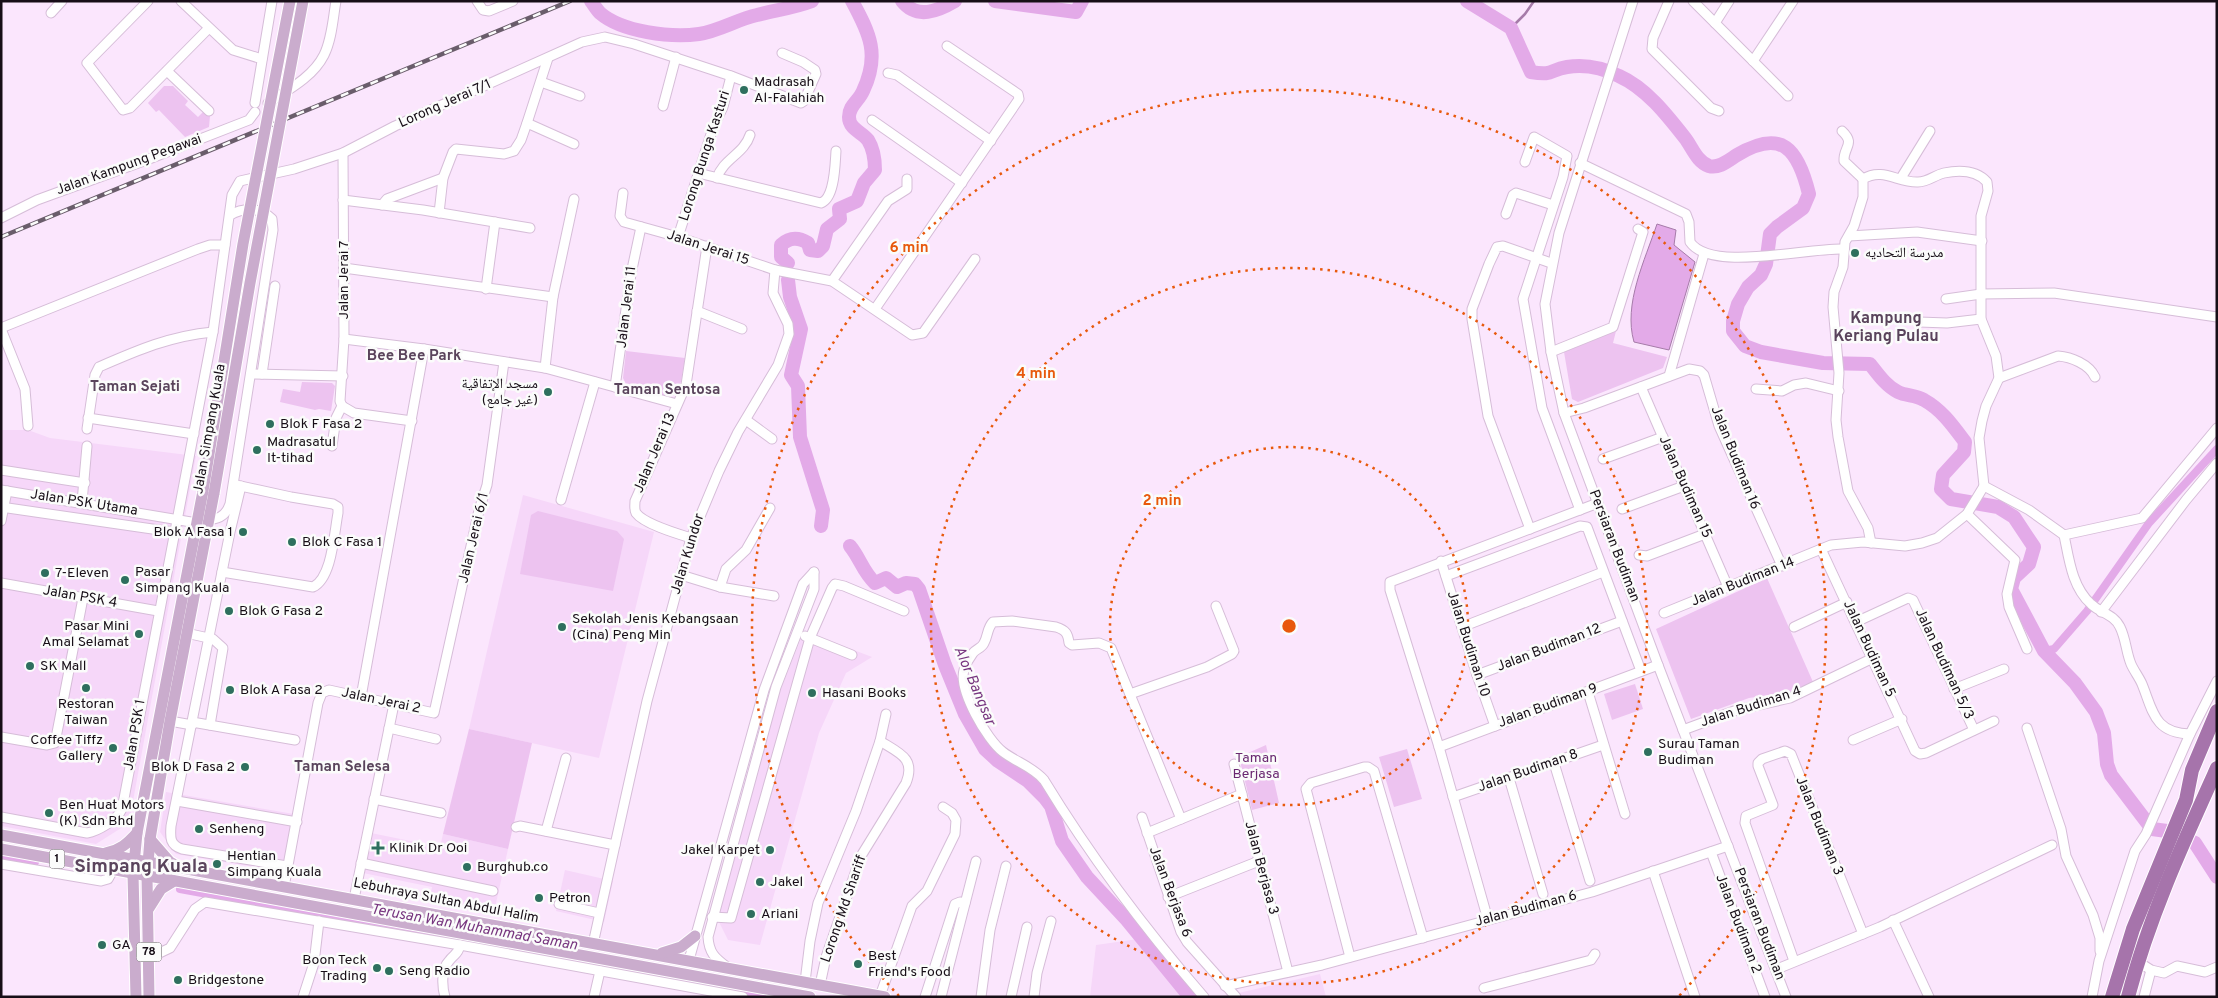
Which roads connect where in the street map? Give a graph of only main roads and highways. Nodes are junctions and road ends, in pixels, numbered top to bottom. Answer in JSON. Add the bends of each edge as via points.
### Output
{"nodes":[{"id":1,"x":290,"y":1,"type":"edge"},
{"id":2,"x":302,"y":1,"type":"edge"},
{"id":3,"x":209,"y":492,"type":"junction"},
{"id":4,"x":2217,"y":711,"type":"edge"},
{"id":5,"x":2217,"y":731,"type":"edge"},
{"id":6,"x":2205,"y":742,"type":"junction"},
{"id":7,"x":2217,"y":768,"type":"edge"},
{"id":8,"x":2186,"y":820,"type":"junction"},
{"id":9,"x":137,"y":833,"type":"junction"},
{"id":10,"x":1,"y":835,"type":"edge"},
{"id":11,"x":150,"y":839,"type":"junction"},
{"id":12,"x":1,"y":849,"type":"edge"},
{"id":13,"x":102,"y":854,"type":"junction"},
{"id":14,"x":134,"y":860,"type":"junction"},
{"id":15,"x":148,"y":862,"type":"junction"},
{"id":16,"x":179,"y":867,"type":"junction"},
{"id":17,"x":113,"y":870,"type":"junction"},
{"id":18,"x":133,"y":874,"type":"junction"},
{"id":19,"x":147,"y":876,"type":"junction"},
{"id":20,"x":174,"y":881,"type":"junction"},
{"id":21,"x":135,"y":900,"type":"junction"},
{"id":22,"x":149,"y":908,"type":"junction"},
{"id":23,"x":695,"y":936,"type":"road end"},
{"id":24,"x":658,"y":954,"type":"junction"},
{"id":25,"x":774,"y":994,"type":"edge"},
{"id":26,"x":882,"y":996,"type":"edge"},
{"id":27,"x":136,"y":997,"type":"edge"},
{"id":28,"x":148,"y":997,"type":"edge"},
{"id":29,"x":810,"y":997,"type":"edge"},
{"id":30,"x":2112,"y":997,"type":"edge"},
{"id":31,"x":2128,"y":997,"type":"edge"}],
"edges":[{"from":1,"to":3,"type":"main road","name":"Jalan Simpang Kuala","bridge":true,"via":[[243,244]]},
{"from":2,"to":3,"type":"main road","name":"Jalan Simpang Kuala","bridge":true},
{"from":3,"to":9,"type":"main road","name":"Jalan Simpang Kuala","via":[[197,523]]},
{"from":3,"to":11,"type":"main road","name":"Jalan Simpang Kuala","via":[[209,519]]},
{"from":4,"to":6,"type":"highway"},
{"from":5,"to":6,"type":"highway"},
{"from":6,"to":8,"type":"highway","via":[[2192,770]]},
{"from":7,"to":8,"type":"highway"},
{"from":8,"to":30,"type":"highway","via":[[2165,850],[2133,929]]},
{"from":8,"to":31,"type":"highway","via":[[2179,853],[2150,923]]},
{"from":9,"to":13,"type":"main road","via":[[116,851]]},
{"from":9,"to":14,"type":"main road","name":"Jalan Simpang Kuala"},
{"from":10,"to":13,"type":"main road","name":"Lebuhraya Sultan Abdul Halim","number":"1"},
{"from":11,"to":15,"type":"main road","name":"Jalan Simpang Kuala"},
{"from":11,"to":16,"type":"main road","via":[[170,862]]},
{"from":12,"to":17,"type":"main road","name":"Lebuhraya Sultan Abdul Halim","number":"1"},
{"from":13,"to":14,"type":"main road","name":"Lebuhraya Sultan Abdul Halim","number":"1"},
{"from":14,"to":15,"type":"main road","name":"Lebuhraya Sultan Abdul Halim","number":"1"},
{"from":14,"to":18,"type":"main road","number":"78"},
{"from":15,"to":16,"type":"main road","name":"Lebuhraya Sultan Abdul Halim","number":"1"},
{"from":15,"to":19,"type":"main road","number":"78"},
{"from":16,"to":24,"type":"main road","name":"Lebuhraya Sultan Abdul Halim","number":"1"},
{"from":17,"to":18,"type":"main road","name":"Lebuhraya Sultan Abdul Halim","number":"1"},
{"from":17,"to":21,"type":"main road"},
{"from":18,"to":19,"type":"main road","name":"Lebuhraya Sultan Abdul Halim","number":"1"},
{"from":18,"to":21,"type":"main road","number":"78"},
{"from":19,"to":20,"type":"main road","name":"Lebuhraya Sultan Abdul Halim","number":"1"},
{"from":19,"to":22,"type":"main road","number":"78"},
{"from":20,"to":22,"type":"main road","via":[[162,889]]},
{"from":20,"to":25,"type":"main road","name":"Lebuhraya Sultan Abdul Halim","number":"1"},
{"from":21,"to":27,"type":"main road","number":"78"},
{"from":22,"to":28,"type":"main road","number":"78"},
{"from":23,"to":24,"type":"main road","via":[[672,952]]},
{"from":24,"to":26,"type":"main road","name":"Lebuhraya Sultan Abdul Halim","number":"1"},
{"from":25,"to":29,"type":"main road","name":"Lebuhraya Sultan Abdul Halim","number":"1"}]}
